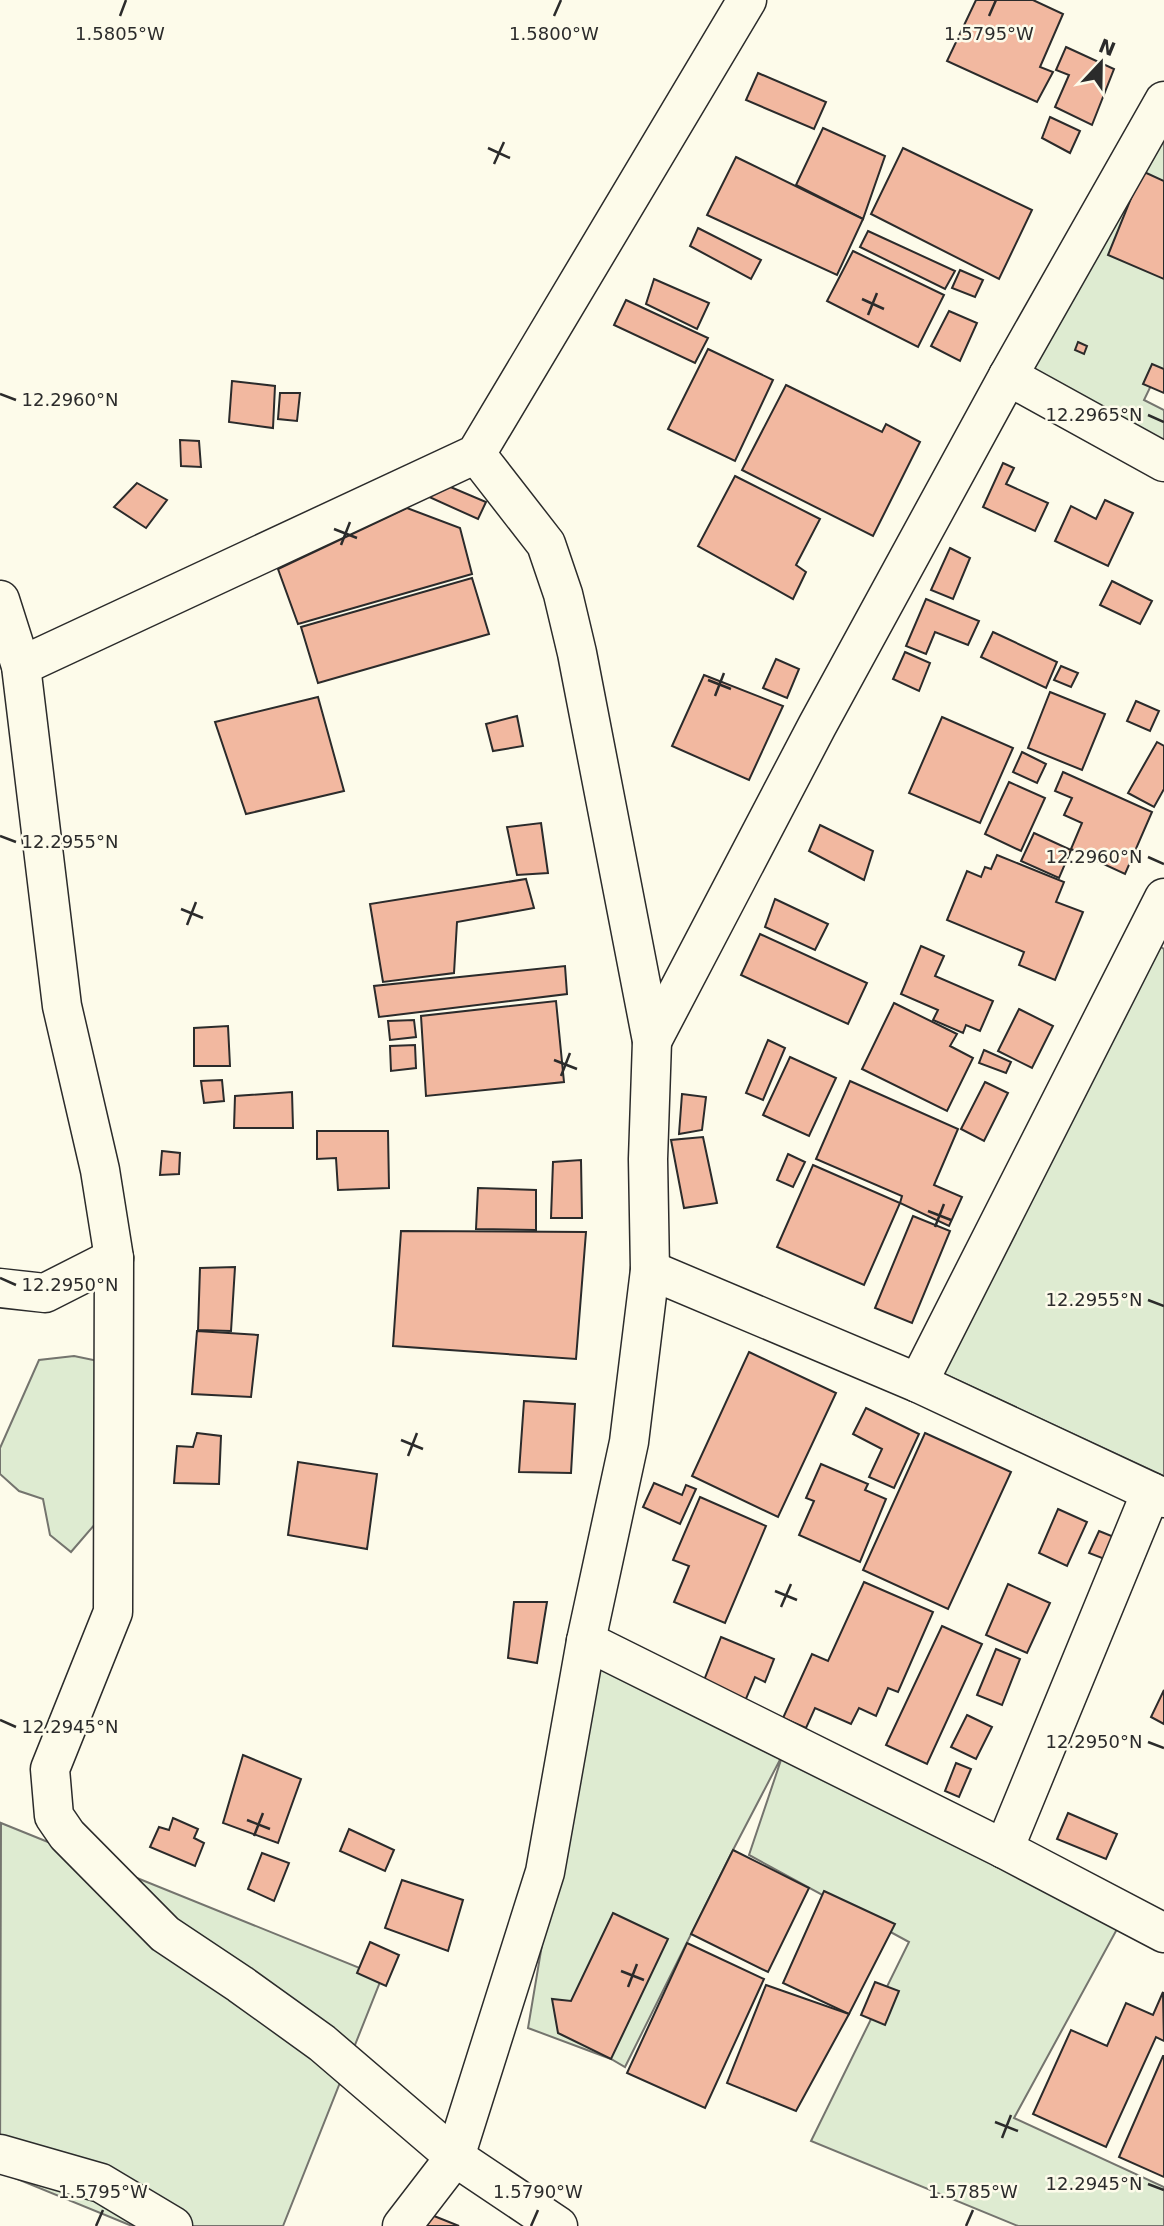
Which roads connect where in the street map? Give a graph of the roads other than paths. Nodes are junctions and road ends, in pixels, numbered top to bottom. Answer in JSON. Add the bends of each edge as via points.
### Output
{"nodes":[{"id":1,"x":747,"y":0,"type":"edge"},
{"id":2,"x":1164,"y":100,"type":"edge"},
{"id":3,"x":1008,"y":376,"type":"junction"},
{"id":4,"x":477,"y":454,"type":"junction"},
{"id":5,"x":1164,"y":462,"type":"edge"},
{"id":6,"x":0,"y":600,"type":"edge"},
{"id":7,"x":21,"y":666,"type":"junction"},
{"id":8,"x":1164,"y":898,"type":"edge"},
{"id":9,"x":652,"y":1041,"type":"junction"},
{"id":10,"x":114,"y":1258,"type":"junction"},
{"id":11,"x":650,"y":1270,"type":"junction"},
{"id":12,"x":0,"y":1288,"type":"edge"},
{"id":13,"x":918,"y":1383,"type":"junction"},
{"id":14,"x":1157,"y":1495,"type":"edge"},
{"id":15,"x":586,"y":1642,"type":"junction"},
{"id":16,"x":1004,"y":1849,"type":"junction"},
{"id":17,"x":1164,"y":1933,"type":"edge"},
{"id":18,"x":0,"y":2154,"type":"edge"},
{"id":19,"x":455,"y":2157,"type":"junction"},
{"id":20,"x":173,"y":2226,"type":"edge"},
{"id":21,"x":402,"y":2226,"type":"edge"},
{"id":22,"x":558,"y":2226,"type":"edge"}],
"edges":[{"from":1,"to":4,"type":"street"},
{"from":2,"to":3,"type":"street"},
{"from":3,"to":5,"type":"street"},
{"from":3,"to":9,"type":"street"},
{"from":4,"to":7,"type":"street"},
{"from":4,"to":9,"type":"street","via":[[547,544],[562,594]]},
{"from":6,"to":7,"type":"street"},
{"from":7,"to":10,"type":"street","via":[[62,1006],[100,1170]]},
{"from":8,"to":13,"type":"street"},
{"from":9,"to":11,"type":"street"},
{"from":10,"to":12,"type":"street","via":[[45,1293]]},
{"from":10,"to":19,"type":"street","via":[[113,1612],[50,1769],[54,1816],[67,1835],[165,1934],[322,2043]]},
{"from":11,"to":13,"type":"street"},
{"from":11,"to":15,"type":"street","via":[[629,1442]]},
{"from":13,"to":14,"type":"street"},
{"from":14,"to":16,"type":"street"},
{"from":15,"to":16,"type":"street"},
{"from":15,"to":19,"type":"street","via":[[545,1872]]},
{"from":16,"to":17,"type":"street"},
{"from":18,"to":20,"type":"street","via":[[101,2183]]},
{"from":19,"to":21,"type":"street"},
{"from":19,"to":22,"type":"street"}]}
